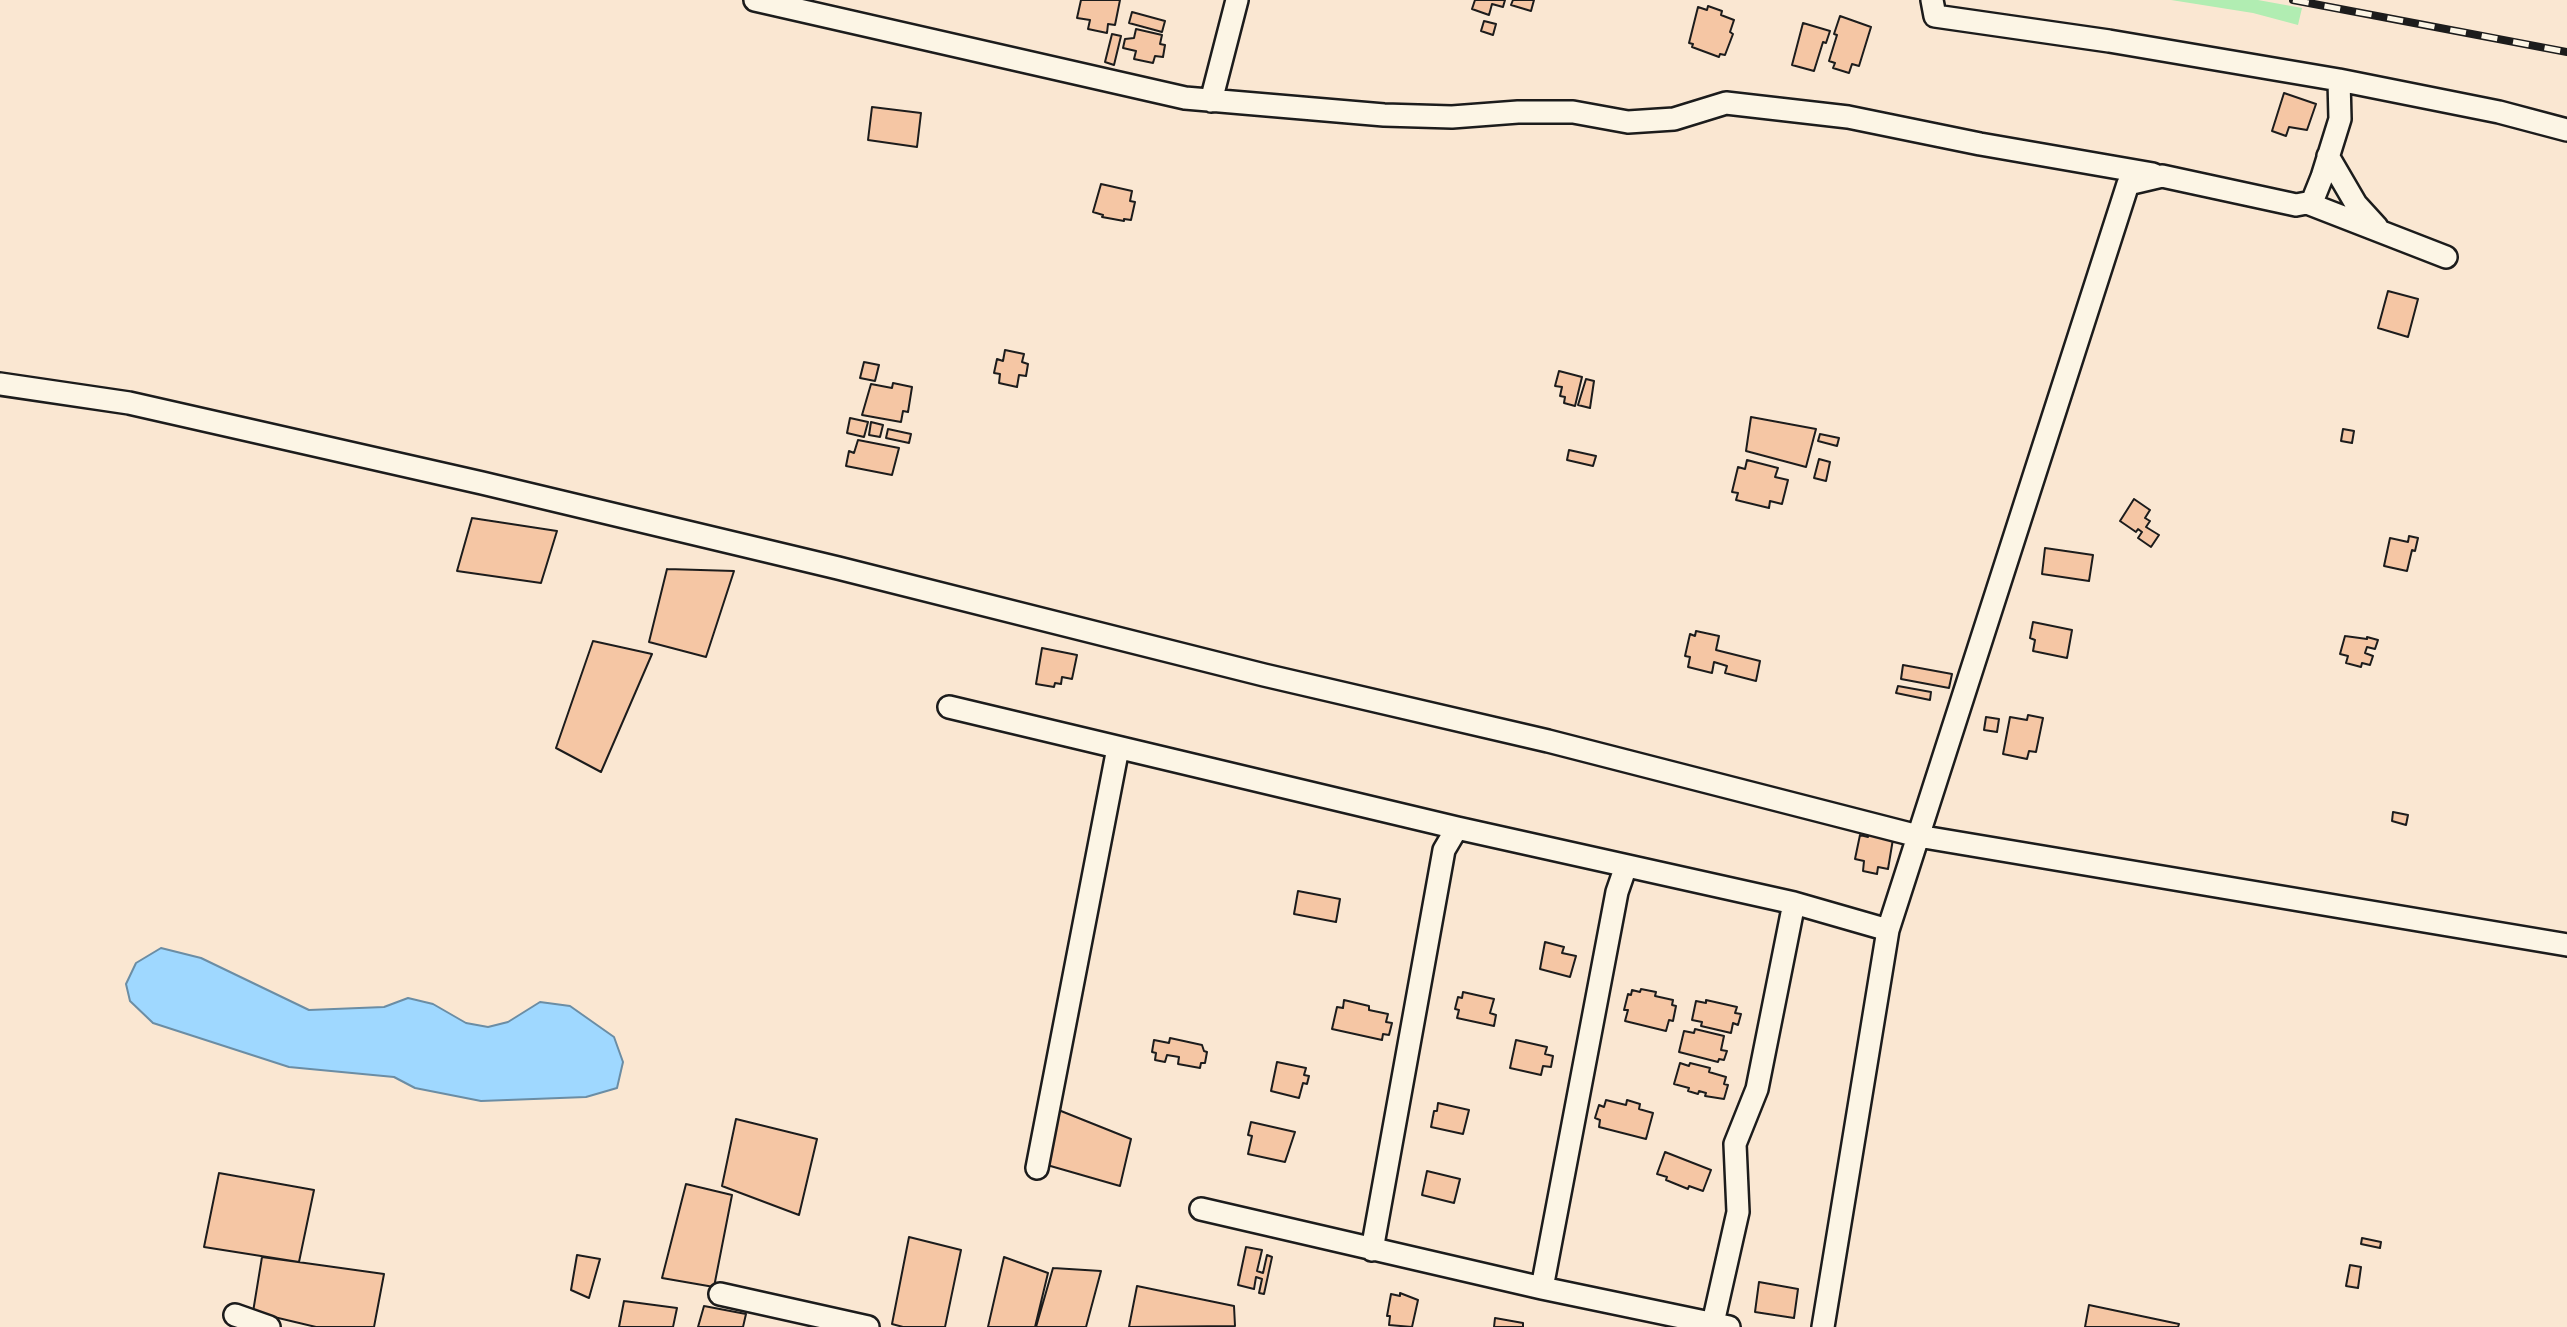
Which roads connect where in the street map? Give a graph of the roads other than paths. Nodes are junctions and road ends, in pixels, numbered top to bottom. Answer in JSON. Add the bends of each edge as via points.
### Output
{"nodes":[{"id":1,"x":755,"y":0,"type":"edge"},
{"id":2,"x":1237,"y":0,"type":"edge"},
{"id":3,"x":1932,"y":0,"type":"edge"},
{"id":4,"x":2339,"y":80,"type":"junction"},
{"id":5,"x":1211,"y":101,"type":"junction"},
{"id":6,"x":2567,"y":130,"type":"edge"},
{"id":7,"x":2328,"y":156,"type":"junction"},
{"id":8,"x":2162,"y":176,"type":"junction"},
{"id":9,"x":2307,"y":203,"type":"junction"},
{"id":10,"x":2381,"y":232,"type":"junction"},
{"id":11,"x":2446,"y":257,"type":"dead end"},
{"id":12,"x":0,"y":384,"type":"edge"},
{"id":13,"x":949,"y":707,"type":"dead end"},
{"id":14,"x":1118,"y":748,"type":"junction"},
{"id":15,"x":1457,"y":828,"type":"junction"},
{"id":16,"x":1918,"y":836,"type":"junction"},
{"id":17,"x":1626,"y":866,"type":"junction"},
{"id":18,"x":1794,"y":903,"type":"junction"},
{"id":19,"x":1888,"y":930,"type":"junction"},
{"id":20,"x":2567,"y":945,"type":"edge"},
{"id":21,"x":1037,"y":1168,"type":"dead end"},
{"id":22,"x":1201,"y":1209,"type":"dead end"},
{"id":23,"x":1372,"y":1250,"type":"junction"},
{"id":24,"x":1542,"y":1288,"type":"junction"},
{"id":25,"x":720,"y":1294,"type":"dead end"},
{"id":26,"x":235,"y":1315,"type":"dead end"},
{"id":27,"x":1721,"y":1325,"type":"edge"},
{"id":28,"x":269,"y":1327,"type":"edge"},
{"id":29,"x":869,"y":1327,"type":"edge"},
{"id":30,"x":1823,"y":1327,"type":"edge"}],
"edges":[{"from":1,"to":5,"type":"street"},
{"from":2,"to":5,"type":"street"},
{"from":3,"to":4,"type":"street","via":[[1935,16]]},
{"from":4,"to":6,"type":"street"},
{"from":4,"to":7,"type":"street","via":[[2340,119]]},
{"from":5,"to":8,"type":"street","via":[[1384,115],[1573,112],[1628,122],[1674,119],[1726,103],[1848,117]]},
{"from":7,"to":9,"type":"street","via":[[2312,202]]},
{"from":7,"to":10,"type":"street","via":[[2356,204]]},
{"from":8,"to":9,"type":"street","via":[[2296,205]]},
{"from":8,"to":16,"type":"street","via":[[2127,184]]},
{"from":9,"to":10,"type":"street"},
{"from":10,"to":11,"type":"street"},
{"from":12,"to":16,"type":"street","via":[[129,403],[482,483],[1548,741]]},
{"from":13,"to":14,"type":"street"},
{"from":14,"to":15,"type":"street"},
{"from":14,"to":21,"type":"street"},
{"from":15,"to":17,"type":"street"},
{"from":15,"to":23,"type":"street","via":[[1444,850]]},
{"from":16,"to":19,"type":"street"},
{"from":16,"to":20,"type":"street"},
{"from":17,"to":18,"type":"street"},
{"from":17,"to":24,"type":"street","via":[[1617,892]]},
{"from":18,"to":19,"type":"street"},
{"from":18,"to":27,"type":"street","via":[[1757,1089],[1735,1144],[1738,1212]]},
{"from":19,"to":30,"type":"street"},
{"from":22,"to":23,"type":"street"},
{"from":23,"to":24,"type":"street"},
{"from":24,"to":27,"type":"street"},
{"from":25,"to":29,"type":"street"},
{"from":26,"to":28,"type":"street"}]}
